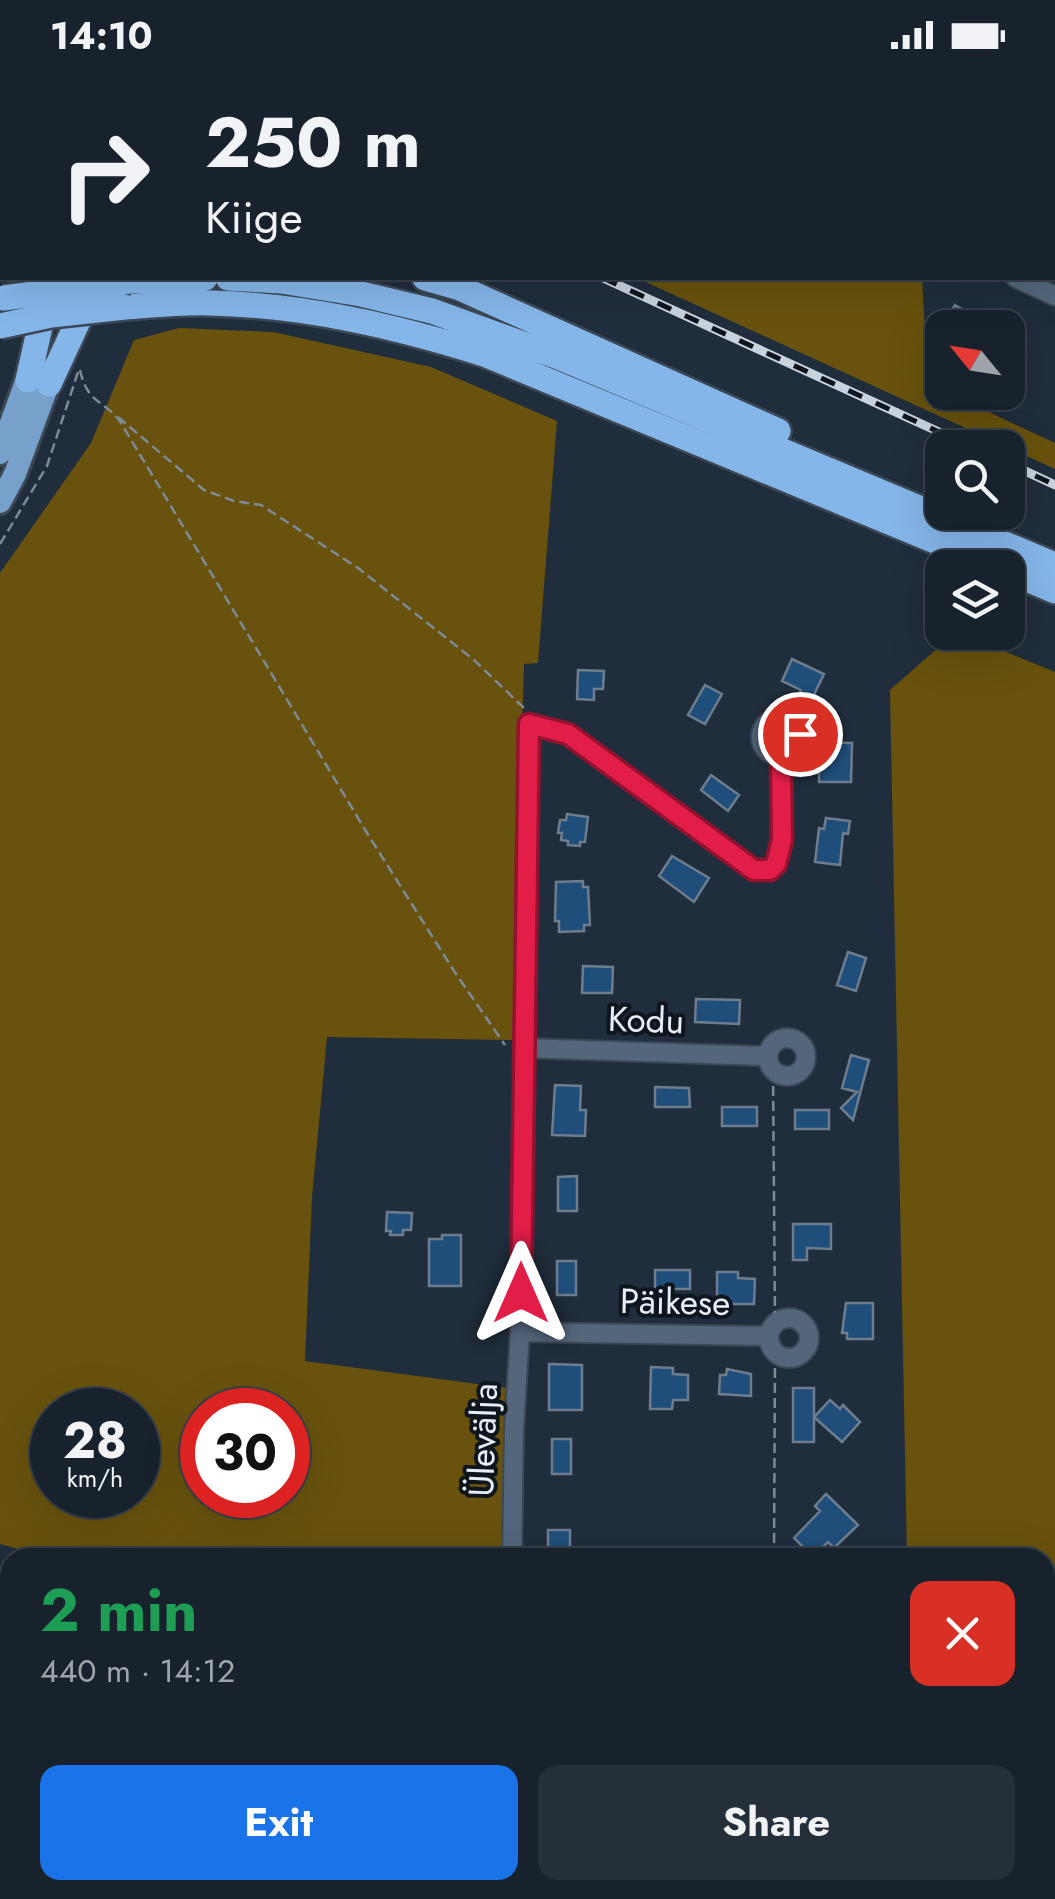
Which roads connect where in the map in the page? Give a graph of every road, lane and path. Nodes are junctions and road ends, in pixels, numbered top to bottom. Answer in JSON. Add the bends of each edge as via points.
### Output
{"nodes":[{"id":1,"x":51,"y":280,"type":"edge"},
{"id":2,"x":63,"y":280,"type":"edge"},
{"id":3,"x":83,"y":280,"type":"edge"},
{"id":4,"x":96,"y":280,"type":"edge"},
{"id":5,"x":195,"y":280,"type":"edge"},
{"id":6,"x":249,"y":280,"type":"edge"},
{"id":7,"x":432,"y":280,"type":"edge"},
{"id":8,"x":1020,"y":280,"type":"edge"},
{"id":9,"x":127,"y":294,"type":"junction"},
{"id":10,"x":1055,"y":296,"type":"edge"},
{"id":11,"x":2,"y":299,"type":"edge"},
{"id":12,"x":0,"y":326,"type":"edge"},
{"id":13,"x":38,"y":382,"type":"junction"},
{"id":14,"x":115,"y":414,"type":"junction"},
{"id":15,"x":0,"y":453,"type":"edge"},
{"id":16,"x":925,"y":500,"type":"edge"},
{"id":17,"x":0,"y":502,"type":"edge"},
{"id":18,"x":925,"y":507,"type":"edge"},
{"id":19,"x":980,"y":530,"type":"edge"},
{"id":20,"x":0,"y":544,"type":"edge"},
{"id":21,"x":957,"y":550,"type":"edge"},
{"id":22,"x":1055,"y":564,"type":"edge"},
{"id":23,"x":1025,"y":578,"type":"edge"},
{"id":24,"x":1055,"y":590,"type":"edge"},
{"id":25,"x":529,"y":724,"type":"junction"},
{"id":26,"x":781,"y":756,"type":"dead end"},
{"id":27,"x":523,"y":1051,"type":"junction"},
{"id":28,"x":770,"y":1064,"type":"joint"},
{"id":29,"x":520,"y":1332,"type":"junction"},
{"id":30,"x":773,"y":1337,"type":"junction"},
{"id":31,"x":512,"y":1548,"type":"edge"},
{"id":32,"x":774,"y":1548,"type":"edge"}],
"edges":[{"from":1,"to":13,"type":"highway"},
{"from":2,"to":13,"type":"main road"},
{"from":3,"to":13,"type":"main road"},
{"from":4,"to":13,"type":"highway"},
{"from":5,"to":9,"type":"highway"},
{"from":6,"to":18,"type":"highway","via":[[432,311]]},
{"from":7,"to":16,"type":"highway","via":[[665,378]]},
{"from":8,"to":10,"type":"street"},
{"from":9,"to":11,"type":"highway","bridge":true},
{"from":9,"to":12,"type":"highway","bridge":true},
{"from":9,"to":21,"type":"highway","via":[[280,308],[414,332],[501,361]]},
{"from":13,"to":15,"type":"main road"},
{"from":13,"to":17,"type":"main road","via":[[16,474]]},
{"from":14,"to":20,"type":"path","via":[[86,392],[80,368],[47,466]]},
{"from":14,"to":25,"type":"path","via":[[204,490],[261,505],[380,584],[514,696]]},
{"from":14,"to":27,"type":"path","via":[[454,971],[504,1045]]},
{"from":19,"to":22,"type":"highway"},
{"from":23,"to":24,"type":"highway"},
{"from":25,"to":26,"type":"street","via":[[568,734],[754,870],[770,870],[779,856]]},
{"from":25,"to":27,"type":"street","name":"Ülevälja"},
{"from":27,"to":28,"type":"street","name":"Kodu"},
{"from":27,"to":29,"type":"street","name":"Ülevälja"},
{"from":28,"to":30,"type":"path"},
{"from":29,"to":30,"type":"street","name":"Päikese"},
{"from":29,"to":31,"type":"street","name":"Ülevälja"},
{"from":30,"to":32,"type":"path"}]}
